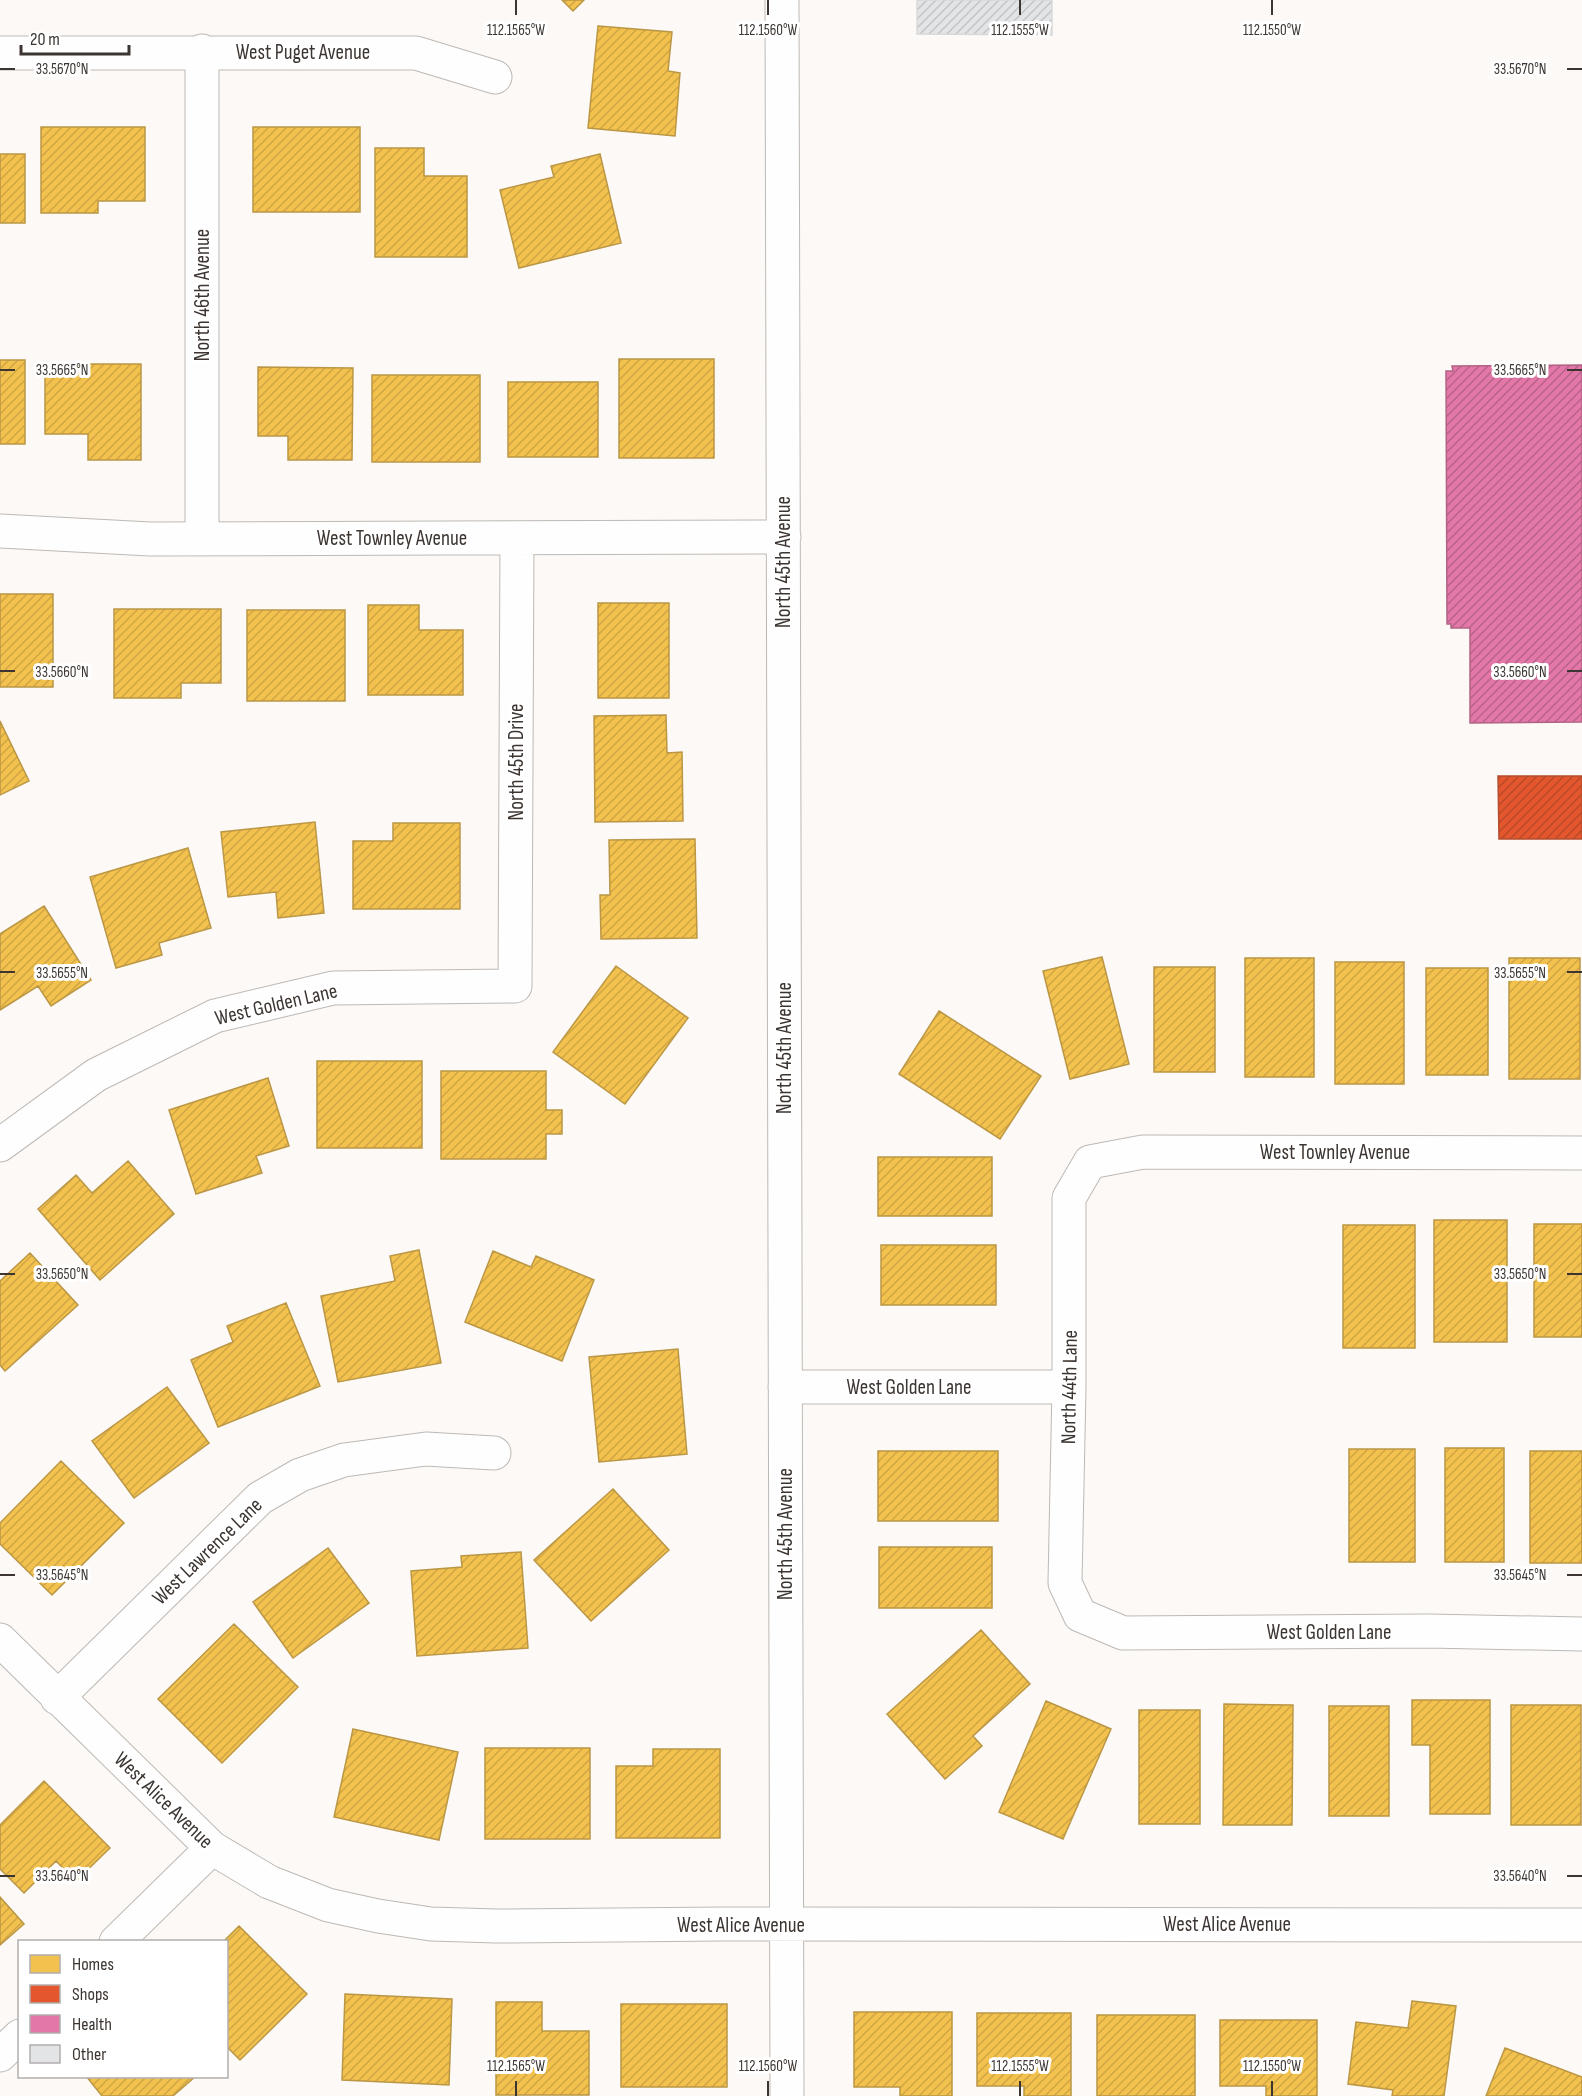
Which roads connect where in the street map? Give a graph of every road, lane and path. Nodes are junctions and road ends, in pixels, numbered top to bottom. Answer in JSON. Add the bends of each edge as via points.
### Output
{"nodes":[{"id":1,"x":782,"y":0,"type":"edge"},
{"id":2,"x":202,"y":51,"type":"junction"},
{"id":3,"x":0,"y":53,"type":"edge"},
{"id":4,"x":495,"y":77,"type":"dead end"},
{"id":5,"x":0,"y":531,"type":"edge"},
{"id":6,"x":784,"y":537,"type":"junction"},
{"id":7,"x":517,"y":538,"type":"junction"},
{"id":8,"x":202,"y":539,"type":"junction"},
{"id":9,"x":515,"y":986,"type":"joint"},
{"id":10,"x":0,"y":1145,"type":"edge"},
{"id":11,"x":1582,"y":1153,"type":"edge"},
{"id":12,"x":1090,"y":1162,"type":"joint"},
{"id":13,"x":785,"y":1387,"type":"junction"},
{"id":14,"x":1070,"y":1387,"type":"junction"},
{"id":15,"x":494,"y":1453,"type":"dead end"},
{"id":16,"x":1080,"y":1615,"type":"joint"},
{"id":17,"x":1582,"y":1634,"type":"edge"},
{"id":18,"x":0,"y":1640,"type":"edge"},
{"id":19,"x":57,"y":1698,"type":"junction"},
{"id":20,"x":212,"y":1848,"type":"junction"},
{"id":21,"x":786,"y":1925,"type":"junction"},
{"id":22,"x":1582,"y":1925,"type":"edge"},
{"id":23,"x":117,"y":1940,"type":"edge"},
{"id":24,"x":18,"y":2038,"type":"edge"},
{"id":25,"x":0,"y":2055,"type":"edge"},
{"id":26,"x":787,"y":2096,"type":"edge"}],
"edges":[{"from":1,"to":6,"type":"street","name":"North 45th Avenue"},
{"from":2,"to":3,"type":"street","name":"West Puget Avenue"},
{"from":2,"to":4,"type":"street","name":"West Puget Avenue","via":[[416,53]]},
{"from":2,"to":8,"type":"street","name":"North 46th Avenue"},
{"from":5,"to":8,"type":"street","name":"West Townley Avenue"},
{"from":6,"to":7,"type":"street","name":"West Townley Avenue"},
{"from":6,"to":13,"type":"street","name":"North 45th Avenue"},
{"from":7,"to":8,"type":"street","name":"West Townley Avenue"},
{"from":7,"to":9,"type":"street","name":"North 45th Drive"},
{"from":9,"to":10,"type":"street","name":"West Golden Lane","via":[[333,987],[215,1016],[96,1076]]},
{"from":11,"to":12,"type":"street","name":"West Townley Avenue","via":[[1143,1152]]},
{"from":12,"to":14,"type":"street","name":"North 44th Lane","via":[[1070,1198]]},
{"from":13,"to":14,"type":"street","name":"West Golden Lane"},
{"from":13,"to":21,"type":"street","name":"North 45th Avenue"},
{"from":14,"to":16,"type":"street","name":"North 44th Lane","via":[[1065,1583]]},
{"from":15,"to":19,"type":"street","name":"West Lawrence Lane","via":[[426,1449],[344,1460],[300,1475],[260,1498]]},
{"from":16,"to":17,"type":"street","name":"West Golden Lane","via":[[1123,1633]]},
{"from":18,"to":19,"type":"street","name":"West Alice Avenue"},
{"from":19,"to":20,"type":"street","name":"West Alice Avenue"},
{"from":20,"to":21,"type":"street","name":"West Alice Avenue","via":[[269,1882],[328,1905],[431,1924]]},
{"from":20,"to":23,"type":"street"},
{"from":21,"to":22,"type":"street","name":"West Alice Avenue"},
{"from":21,"to":26,"type":"street","name":"North 45th Avenue"},
{"from":24,"to":25,"type":"street"}]}
